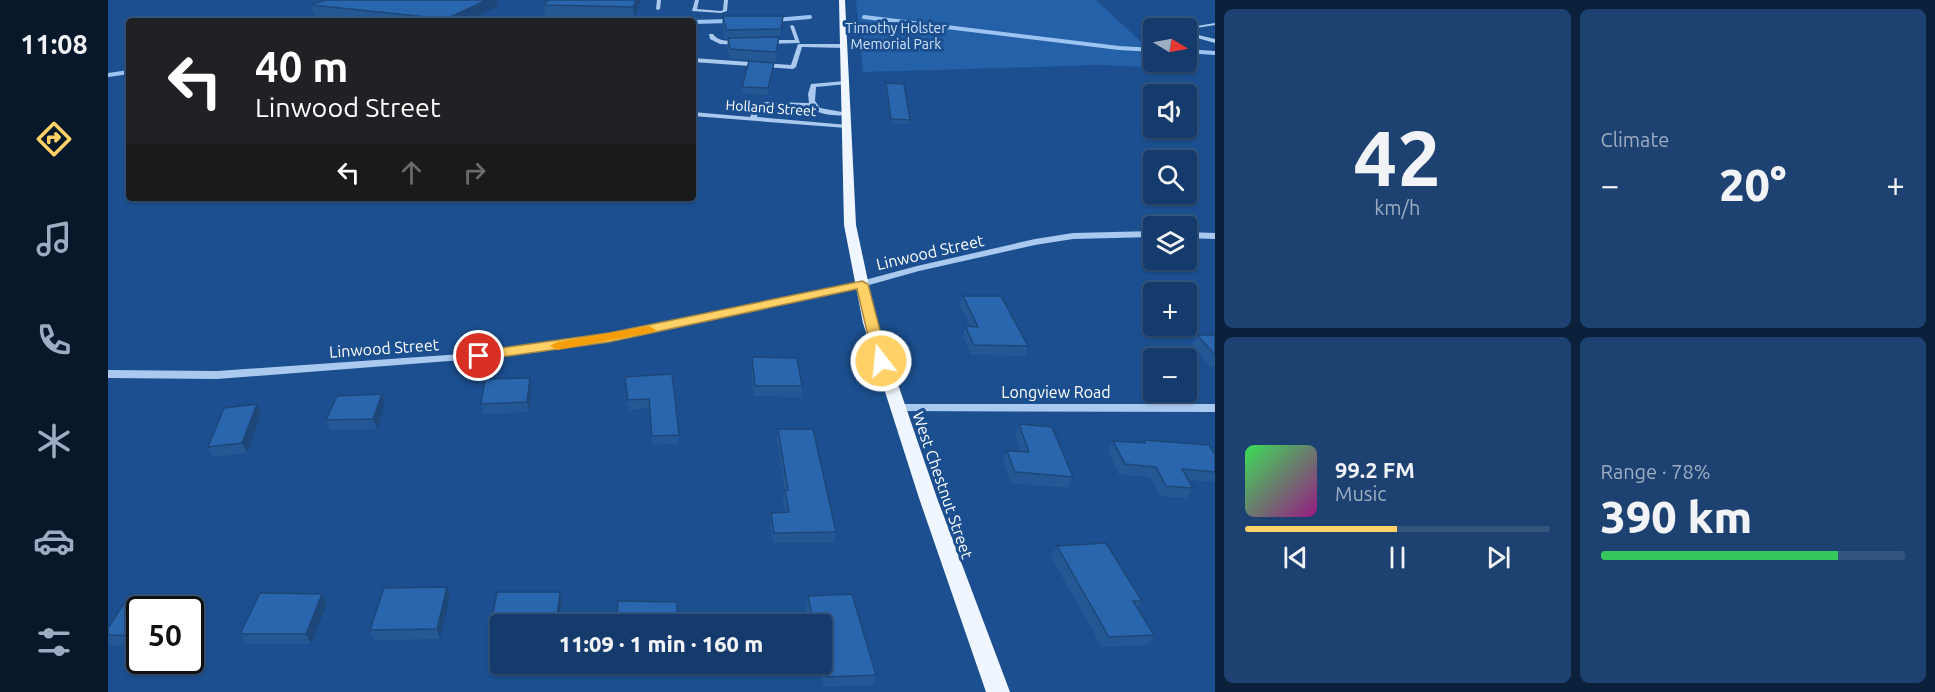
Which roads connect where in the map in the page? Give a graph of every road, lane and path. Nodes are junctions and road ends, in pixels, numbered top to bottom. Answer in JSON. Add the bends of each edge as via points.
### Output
{"nodes":[{"id":1,"x":659,"y":0,"type":"edge"},
{"id":2,"x":697,"y":0,"type":"edge"},
{"id":3,"x":726,"y":0,"type":"edge"},
{"id":4,"x":842,"y":0,"type":"edge"},
{"id":5,"x":658,"y":9,"type":"dead end"},
{"id":6,"x":1215,"y":24,"type":"edge"},
{"id":7,"x":792,"y":26,"type":"dead end"},
{"id":8,"x":711,"y":35,"type":"dead end"},
{"id":9,"x":1215,"y":41,"type":"edge"},
{"id":10,"x":756,"y":42,"type":"edge"},
{"id":11,"x":746,"y":43,"type":"edge"},
{"id":12,"x":799,"y":44,"type":"junction"},
{"id":13,"x":844,"y":46,"type":"junction"},
{"id":14,"x":696,"y":60,"type":"edge"},
{"id":15,"x":845,"y":83,"type":"junction"},
{"id":16,"x":811,"y":105,"type":"junction"},
{"id":17,"x":696,"y":114,"type":"edge"},
{"id":18,"x":753,"y":118,"type":"junction"},
{"id":19,"x":846,"y":120,"type":"junction"},
{"id":20,"x":1143,"y":234,"type":"edge"},
{"id":21,"x":1197,"y":235,"type":"edge"},
{"id":22,"x":1215,"y":236,"type":"edge"},
{"id":23,"x":862,"y":284,"type":"junction"},
{"id":24,"x":108,"y":374,"type":"edge"},
{"id":25,"x":897,"y":408,"type":"junction"},
{"id":26,"x":1215,"y":408,"type":"edge"},
{"id":27,"x":998,"y":692,"type":"edge"}],
"edges":[{"from":1,"to":5,"type":"street"},
{"from":2,"to":3,"type":"street","via":[[694,10],[721,12],[725,11]]},
{"from":4,"to":13,"type":"main road","name":"West Chestnut Street"},
{"from":6,"to":9,"type":"street","via":[[1187,28],[1192,35]]},
{"from":7,"to":12,"type":"street"},
{"from":8,"to":11,"type":"street","via":[[720,42]]},
{"from":10,"to":12,"type":"street"},
{"from":12,"to":13,"type":"street"},
{"from":12,"to":14,"type":"street","via":[[793,67]]},
{"from":13,"to":15,"type":"main road","name":"West Chestnut Street"},
{"from":15,"to":16,"type":"street","via":[[813,85]]},
{"from":15,"to":19,"type":"main road","name":"West Chestnut Street"},
{"from":16,"to":18,"type":"street","via":[[764,104]]},
{"from":16,"to":19,"type":"street"},
{"from":17,"to":18,"type":"street","name":"Holland Street"},
{"from":18,"to":19,"type":"street","name":"Holland Street"},
{"from":19,"to":23,"type":"main road","name":"West Chestnut Street","via":[[850,225]]},
{"from":20,"to":23,"type":"street","name":"Linwood Street","via":[[1052,239]]},
{"from":21,"to":22,"type":"street"},
{"from":23,"to":24,"type":"street","name":"Linwood Street","via":[[609,338],[512,352],[217,375]]},
{"from":23,"to":25,"type":"main road","name":"West Chestnut Street"},
{"from":25,"to":26,"type":"street","name":"Longview Road"},
{"from":25,"to":27,"type":"main road","name":"West Chestnut Street"}]}
